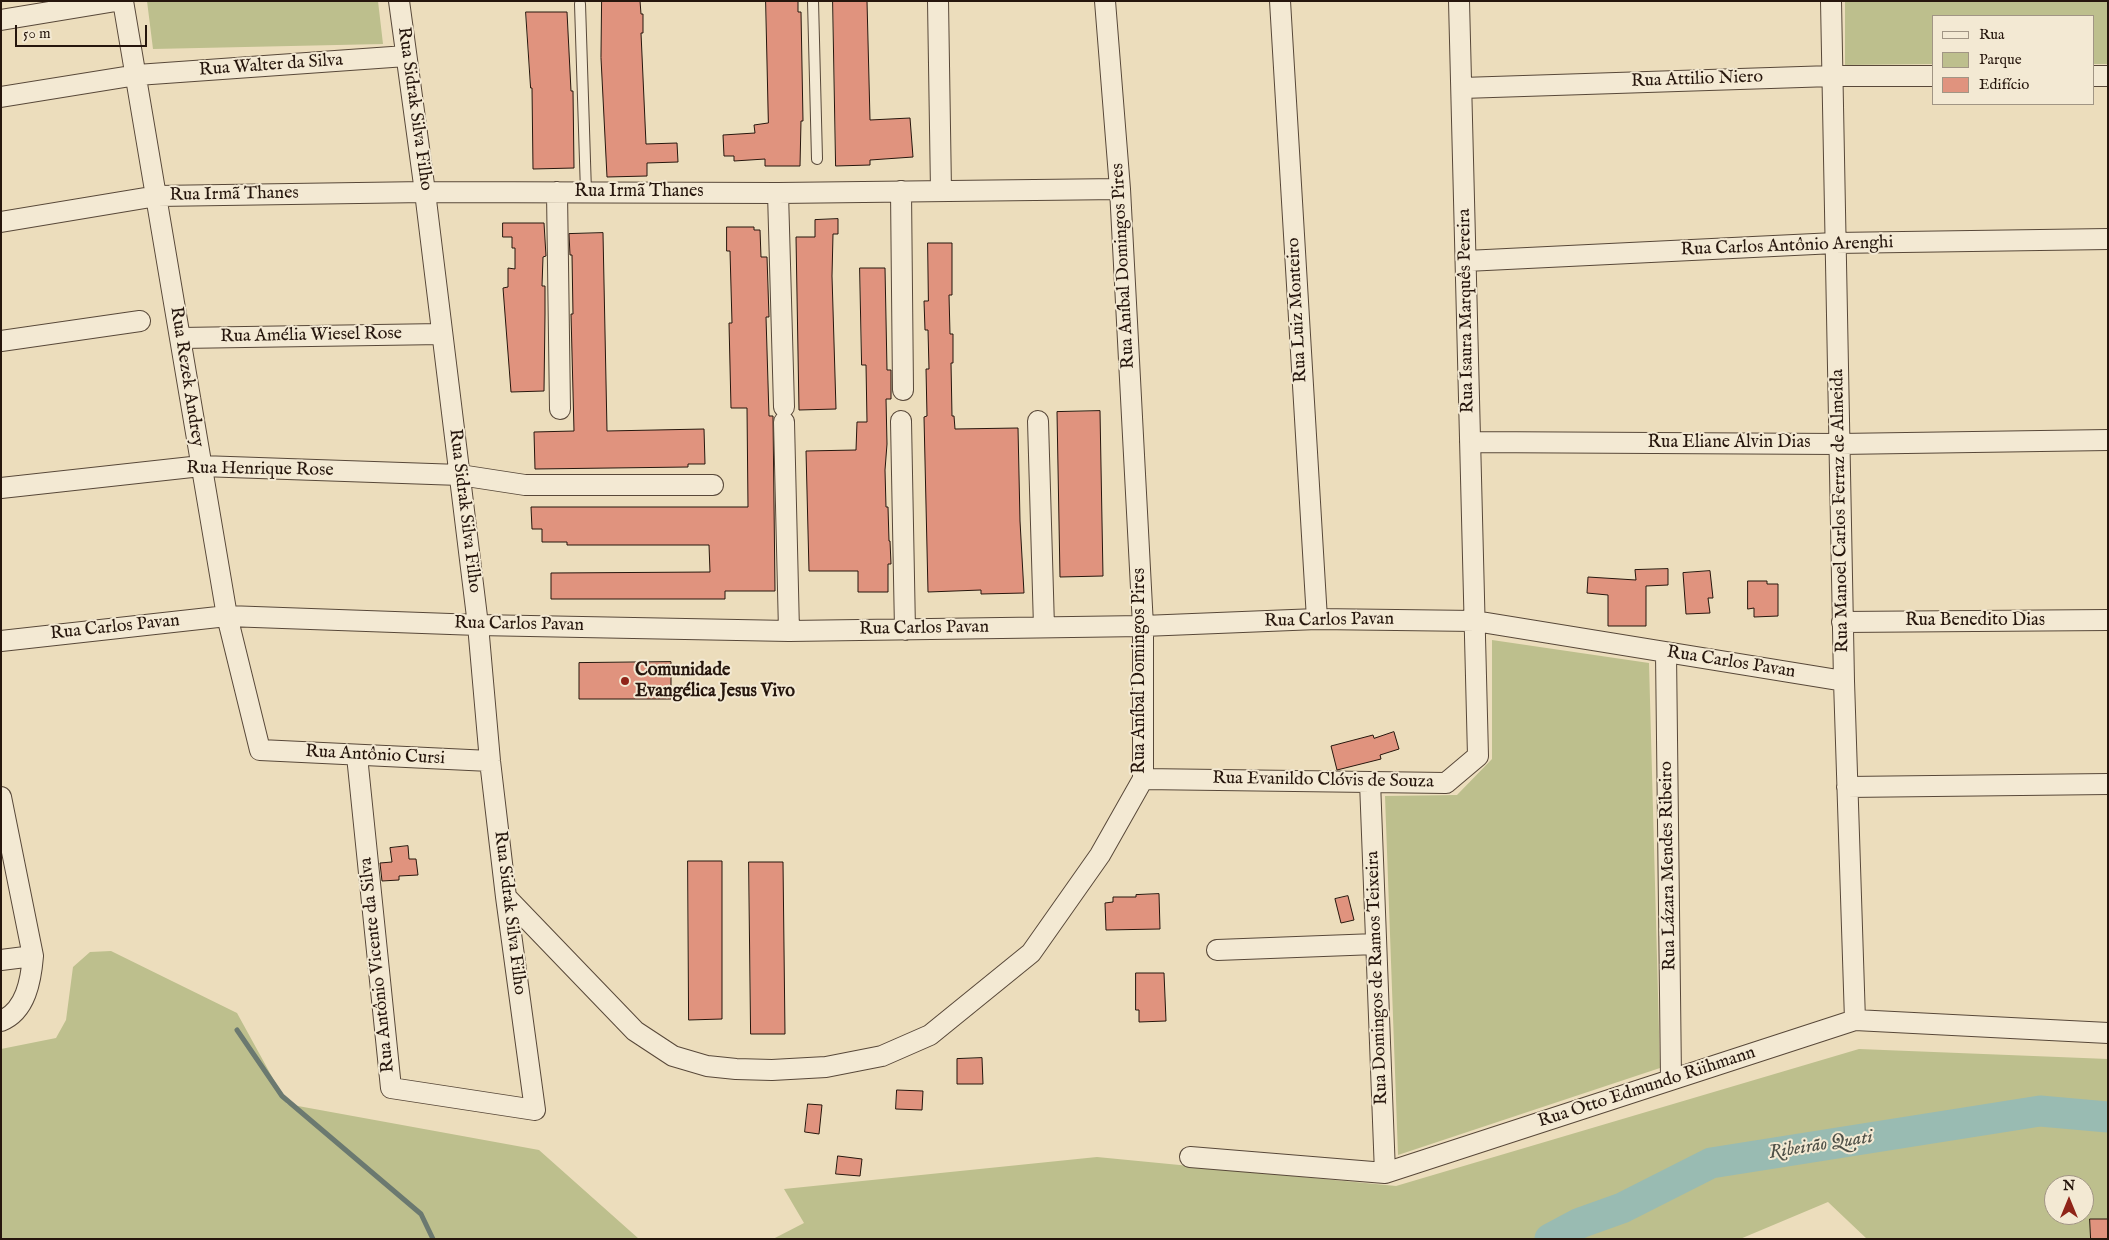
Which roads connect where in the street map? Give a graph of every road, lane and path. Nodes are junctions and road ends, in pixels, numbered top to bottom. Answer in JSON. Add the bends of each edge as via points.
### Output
{"nodes":[{"id":1,"x":116,"y":1,"type":"edge"},
{"id":2,"x":123,"y":1,"type":"edge"},
{"id":3,"x":399,"y":1,"type":"edge"},
{"id":4,"x":814,"y":1,"type":"edge"},
{"id":5,"x":938,"y":1,"type":"edge"},
{"id":6,"x":1105,"y":1,"type":"edge"},
{"id":7,"x":1280,"y":1,"type":"edge"},
{"id":8,"x":1459,"y":1,"type":"edge"},
{"id":9,"x":1831,"y":1,"type":"edge"},
{"id":10,"x":580,"y":4,"type":"dead end"},
{"id":11,"x":1,"y":20,"type":"edge"},
{"id":12,"x":406,"y":56,"type":"junction"},
{"id":13,"x":137,"y":75,"type":"junction"},
{"id":14,"x":1832,"y":76,"type":"junction"},
{"id":15,"x":1932,"y":76,"type":"edge"},
{"id":16,"x":2094,"y":76,"type":"edge"},
{"id":17,"x":2108,"y":76,"type":"edge"},
{"id":18,"x":1462,"y":88,"type":"junction"},
{"id":19,"x":1,"y":97,"type":"edge"},
{"id":20,"x":817,"y":159,"type":"dead end"},
{"id":21,"x":1120,"y":189,"type":"junction"},
{"id":22,"x":941,"y":191,"type":"junction"},
{"id":23,"x":425,"y":192,"type":"junction"},
{"id":24,"x":557,"y":192,"type":"junction"},
{"id":25,"x":586,"y":192,"type":"junction"},
{"id":26,"x":901,"y":192,"type":"junction"},
{"id":27,"x":778,"y":193,"type":"junction"},
{"id":28,"x":157,"y":196,"type":"junction"},
{"id":29,"x":1,"y":222,"type":"edge"},
{"id":30,"x":2108,"y":239,"type":"edge"},
{"id":31,"x":1836,"y":243,"type":"junction"},
{"id":32,"x":1466,"y":261,"type":"junction"},
{"id":33,"x":140,"y":321,"type":"dead end"},
{"id":34,"x":442,"y":334,"type":"junction"},
{"id":35,"x":180,"y":338,"type":"junction"},
{"id":36,"x":1,"y":340,"type":"edge"},
{"id":37,"x":902,"y":390,"type":"dead end"},
{"id":38,"x":560,"y":409,"type":"dead end"},
{"id":39,"x":901,"y":421,"type":"dead end"},
{"id":40,"x":1038,"y":421,"type":"dead end"},
{"id":41,"x":2108,"y":440,"type":"edge"},
{"id":42,"x":1470,"y":442,"type":"junction"},
{"id":43,"x":1839,"y":444,"type":"junction"},
{"id":44,"x":200,"y":466,"type":"junction"},
{"id":45,"x":460,"y":476,"type":"junction"},
{"id":46,"x":713,"y":485,"type":"dead end"},
{"id":47,"x":1,"y":488,"type":"edge"},
{"id":48,"x":226,"y":616,"type":"junction"},
{"id":49,"x":1317,"y":619,"type":"junction"},
{"id":50,"x":2108,"y":620,"type":"edge"},
{"id":51,"x":1475,"y":621,"type":"junction"},
{"id":52,"x":1842,"y":622,"type":"junction"},
{"id":53,"x":478,"y":625,"type":"junction"},
{"id":54,"x":1144,"y":626,"type":"junction"},
{"id":55,"x":1044,"y":627,"type":"junction"},
{"id":56,"x":789,"y":630,"type":"junction"},
{"id":57,"x":905,"y":630,"type":"junction"},
{"id":58,"x":1,"y":641,"type":"edge"},
{"id":59,"x":1666,"y":653,"type":"junction"},
{"id":60,"x":1844,"y":681,"type":"junction"},
{"id":61,"x":260,"y":750,"type":"joint"},
{"id":62,"x":357,"y":756,"type":"junction"},
{"id":63,"x":490,"y":761,"type":"junction"},
{"id":64,"x":1143,"y":778,"type":"junction"},
{"id":65,"x":1370,"y":782,"type":"junction"},
{"id":66,"x":2108,"y":784,"type":"edge"},
{"id":67,"x":1847,"y":787,"type":"junction"},
{"id":68,"x":2,"y":807,"type":"edge"},
{"id":69,"x":506,"y":897,"type":"junction"},
{"id":70,"x":1376,"y":944,"type":"junction"},
{"id":71,"x":1217,"y":950,"type":"dead end"},
{"id":72,"x":1,"y":960,"type":"edge"},
{"id":73,"x":33,"y":966,"type":"junction"},
{"id":74,"x":1855,"y":1020,"type":"junction"},
{"id":75,"x":1,"y":1021,"type":"edge"},
{"id":76,"x":2108,"y":1034,"type":"edge"},
{"id":77,"x":1671,"y":1080,"type":"junction"},
{"id":78,"x":535,"y":1110,"type":"joint"},
{"id":79,"x":1190,"y":1157,"type":"dead end"},
{"id":80,"x":1385,"y":1173,"type":"junction"}],
"edges":[{"from":1,"to":11,"type":"street"},
{"from":2,"to":13,"type":"street","name":"Rua Rezek Andrey"},
{"from":3,"to":12,"type":"street","name":"Rua Sidrak Silva Filho"},
{"from":4,"to":20,"type":"lane"},
{"from":5,"to":22,"type":"street"},
{"from":6,"to":21,"type":"street","name":"Rua Aníbal Domingos Pires"},
{"from":7,"to":49,"type":"street","name":"Rua Luiz Monteiro"},
{"from":8,"to":18,"type":"street","name":"Rua Isaura Marquês Pereira"},
{"from":9,"to":14,"type":"street","name":"Rua Manoel Carlos Ferraz de Almeida"},
{"from":10,"to":25,"type":"lane"},
{"from":12,"to":13,"type":"street","name":"Rua Walter da Silva"},
{"from":12,"to":23,"type":"street","name":"Rua Sidrak Silva Filho"},
{"from":13,"to":19,"type":"street","name":"Rua Walter da Silva"},
{"from":13,"to":28,"type":"street","name":"Rua Rezek Andrey"},
{"from":14,"to":15,"type":"street","name":"Rua Attilio Niero"},
{"from":14,"to":18,"type":"street","name":"Rua Attilio Niero"},
{"from":14,"to":31,"type":"street","name":"Rua Manoel Carlos Ferraz de Almeida"},
{"from":16,"to":17,"type":"street"},
{"from":18,"to":32,"type":"street","name":"Rua Isaura Marquês Pereira"},
{"from":21,"to":22,"type":"street","name":"Rua Irmã Thanes"},
{"from":21,"to":54,"type":"street","name":"Rua Aníbal Domingos Pires"},
{"from":22,"to":26,"type":"street","name":"Rua Irmã Thanes"},
{"from":23,"to":24,"type":"street","name":"Rua Irmã Thanes"},
{"from":23,"to":28,"type":"street","name":"Rua Irmã Thanes"},
{"from":23,"to":34,"type":"street","name":"Rua Sidrak Silva Filho"},
{"from":24,"to":25,"type":"street","name":"Rua Irmã Thanes"},
{"from":24,"to":38,"type":"street"},
{"from":25,"to":27,"type":"street","name":"Rua Irmã Thanes"},
{"from":26,"to":27,"type":"street","name":"Rua Irmã Thanes"},
{"from":26,"to":37,"type":"street"},
{"from":27,"to":56,"type":"street"},
{"from":28,"to":29,"type":"street","name":"Rua Irmã Thanes"},
{"from":28,"to":35,"type":"street","name":"Rua Rezek Andrey"},
{"from":30,"to":31,"type":"street","name":"Rua Carlos Antônio Arenghi"},
{"from":31,"to":32,"type":"street","name":"Rua Carlos Antônio Arenghi"},
{"from":31,"to":43,"type":"street","name":"Rua Manoel Carlos Ferraz de Almeida"},
{"from":32,"to":42,"type":"street","name":"Rua Isaura Marquês Pereira"},
{"from":33,"to":36,"type":"street"},
{"from":34,"to":35,"type":"street","name":"Rua Amélia Wiesel Rose"},
{"from":34,"to":45,"type":"street","name":"Rua Sidrak Silva Filho"},
{"from":35,"to":44,"type":"street","name":"Rua Rezek Andrey"},
{"from":39,"to":57,"type":"street"},
{"from":40,"to":55,"type":"street"},
{"from":41,"to":43,"type":"street","name":"Rua Eliane Alvin Dias"},
{"from":42,"to":43,"type":"street","name":"Rua Eliane Alvin Dias"},
{"from":42,"to":51,"type":"street","name":"Rua Isaura Marquês Pereira"},
{"from":43,"to":52,"type":"street","name":"Rua Manoel Carlos Ferraz de Almeida"},
{"from":44,"to":45,"type":"street","name":"Rua Henrique Rose"},
{"from":44,"to":47,"type":"street","name":"Rua Henrique Rose"},
{"from":44,"to":48,"type":"street","name":"Rua Rezek Andrey"},
{"from":45,"to":46,"type":"street","name":"Rua Henrique Rose","via":[[525,485]]},
{"from":45,"to":53,"type":"street","name":"Rua Sidrak Silva Filho"},
{"from":48,"to":53,"type":"street","name":"Rua Carlos Pavan"},
{"from":48,"to":58,"type":"street","name":"Rua Carlos Pavan"},
{"from":48,"to":61,"type":"street","name":"Rua Rezek Andrey"},
{"from":49,"to":51,"type":"street","name":"Rua Carlos Pavan"},
{"from":49,"to":54,"type":"street","name":"Rua Carlos Pavan"},
{"from":50,"to":52,"type":"street","name":"Rua Benedito Dias"},
{"from":51,"to":59,"type":"street","name":"Rua Carlos Pavan"},
{"from":51,"to":65,"type":"street","name":"Rua Evanildo Clóvis de Souza","via":[[1478,756],[1446,783]]},
{"from":52,"to":60,"type":"street","name":"Rua Manoel Carlos Ferraz de Almeida"},
{"from":53,"to":56,"type":"street","name":"Rua Carlos Pavan"},
{"from":53,"to":63,"type":"street","name":"Rua Sidrak Silva Filho"},
{"from":54,"to":55,"type":"street","name":"Rua Carlos Pavan"},
{"from":54,"to":64,"type":"street","name":"Rua Aníbal Domingos Pires"},
{"from":55,"to":57,"type":"street","name":"Rua Carlos Pavan"},
{"from":56,"to":57,"type":"street","name":"Rua Carlos Pavan"},
{"from":59,"to":60,"type":"street","name":"Rua Carlos Pavan"},
{"from":59,"to":77,"type":"street","name":"Rua Lázara Mendes Ribeiro"},
{"from":60,"to":67,"type":"street","name":"Rua Manoel Carlos Ferraz de Almeida"},
{"from":61,"to":62,"type":"street","name":"Rua Antônio Cursi"},
{"from":62,"to":63,"type":"street","name":"Rua Antônio Cursi"},
{"from":62,"to":78,"type":"street","name":"Rua Antônio Vicente da Silva","via":[[391,1088]]},
{"from":63,"to":69,"type":"street","name":"Rua Sidrak Silva Filho"},
{"from":64,"to":65,"type":"street","name":"Rua Evanildo Clóvis de Souza"},
{"from":64,"to":69,"type":"street","name":"Rua Aníbal Domingos Pires","via":[[1100,855],[1031,954],[930,1035],[882,1056],[826,1067],[736,1069],[707,1066],[673,1056],[635,1030]]},
{"from":65,"to":70,"type":"street","name":"Rua Domingos de Ramos Teixeira"},
{"from":66,"to":67,"type":"street"},
{"from":67,"to":74,"type":"street","name":"Rua Manoel Carlos Ferraz de Almeida"},
{"from":68,"to":73,"type":"street"},
{"from":69,"to":78,"type":"street","name":"Rua Sidrak Silva Filho"},
{"from":70,"to":71,"type":"street"},
{"from":70,"to":80,"type":"street","name":"Rua Domingos de Ramos Teixeira"},
{"from":72,"to":73,"type":"street"},
{"from":73,"to":75,"type":"street","via":[[20,1007]]},
{"from":74,"to":76,"type":"street","name":"Rua Otto Edmundo Riihmann"},
{"from":74,"to":77,"type":"street","name":"Rua Otto Edmundo Riihmann"},
{"from":77,"to":80,"type":"street","name":"Rua Otto Edmundo Riihmann"},
{"from":79,"to":80,"type":"street","name":"Rua Otto Edmundo Riihmann"}]}
